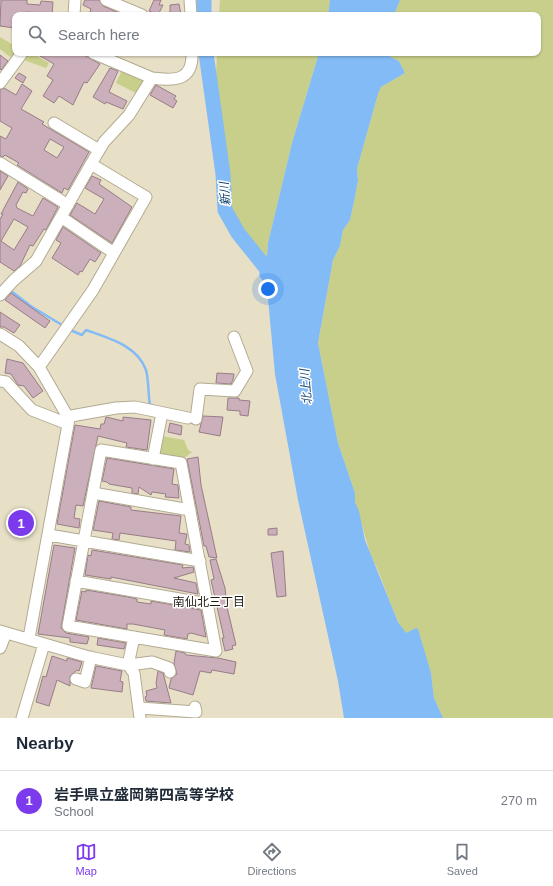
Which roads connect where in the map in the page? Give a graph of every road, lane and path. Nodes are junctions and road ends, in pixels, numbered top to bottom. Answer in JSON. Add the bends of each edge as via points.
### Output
{"nodes":[{"id":1,"x":75,"y":0,"type":"edge"},
{"id":2,"x":106,"y":0,"type":"edge"},
{"id":3,"x":190,"y":0,"type":"edge"},
{"id":4,"x":74,"y":12,"type":"edge"},
{"id":5,"x":135,"y":12,"type":"edge"},
{"id":6,"x":191,"y":12,"type":"edge"},
{"id":7,"x":20,"y":56,"type":"edge"},
{"id":8,"x":100,"y":56,"type":"edge"},
{"id":9,"x":192,"y":56,"type":"edge"},
{"id":10,"x":152,"y":78,"type":"junction"},
{"id":11,"x":0,"y":83,"type":"edge"},
{"id":12,"x":54,"y":123,"type":"dead end"},
{"id":13,"x":99,"y":150,"type":"junction"},
{"id":14,"x":0,"y":163,"type":"edge"},
{"id":15,"x":91,"y":164,"type":"junction"},
{"id":16,"x":68,"y":205,"type":"junction"},
{"id":17,"x":60,"y":217,"type":"junction"},
{"id":18,"x":114,"y":253,"type":"junction"},
{"id":19,"x":0,"y":295,"type":"edge"},
{"id":20,"x":0,"y":334,"type":"edge"},
{"id":21,"x":234,"y":337,"type":"dead end"},
{"id":22,"x":39,"y":367,"type":"junction"},
{"id":23,"x":0,"y":381,"type":"edge"},
{"id":24,"x":162,"y":413,"type":"junction"},
{"id":25,"x":68,"y":422,"type":"junction"},
{"id":26,"x":153,"y":459,"type":"junction"},
{"id":27,"x":92,"y":493,"type":"junction"},
{"id":28,"x":190,"y":510,"type":"junction"},
{"id":29,"x":49,"y":535,"type":"junction"},
{"id":30,"x":84,"y":541,"type":"junction"},
{"id":31,"x":200,"y":561,"type":"junction"},
{"id":32,"x":76,"y":581,"type":"junction"},
{"id":33,"x":208,"y":604,"type":"junction"},
{"id":34,"x":3,"y":632,"type":"edge"},
{"id":35,"x":134,"y":637,"type":"junction"},
{"id":36,"x":29,"y":638,"type":"junction"},
{"id":37,"x":44,"y":644,"type":"junction"},
{"id":38,"x":0,"y":648,"type":"edge"},
{"id":39,"x":91,"y":657,"type":"junction"},
{"id":40,"x":128,"y":665,"type":"junction"},
{"id":41,"x":170,"y":672,"type":"dead end"},
{"id":42,"x":76,"y":680,"type":"dead end"},
{"id":43,"x":196,"y":707,"type":"dead end"},
{"id":44,"x":140,"y":713,"type":"edge"},
{"id":45,"x":22,"y":718,"type":"edge"}],
"edges":[{"from":1,"to":4,"type":"street"},
{"from":2,"to":5,"type":"street"},
{"from":3,"to":6,"type":"street"},
{"from":7,"to":11,"type":"street"},
{"from":8,"to":10,"type":"street"},
{"from":9,"to":10,"type":"street","via":[[190,70],[182,78]]},
{"from":10,"to":13,"type":"street","via":[[129,115]]},
{"from":12,"to":13,"type":"street"},
{"from":13,"to":15,"type":"street"},
{"from":14,"to":16,"type":"street"},
{"from":15,"to":16,"type":"street"},
{"from":15,"to":18,"type":"street","via":[[146,197]]},
{"from":16,"to":17,"type":"street"},
{"from":17,"to":18,"type":"street"},
{"from":17,"to":19,"type":"street","via":[[36,261]]},
{"from":18,"to":22,"type":"street","via":[[93,290]]},
{"from":20,"to":22,"type":"street","via":[[19,346]]},
{"from":21,"to":24,"type":"street","via":[[247,371],[235,390],[200,389],[192,418]]},
{"from":22,"to":25,"type":"street"},
{"from":23,"to":25,"type":"street","via":[[6,382],[32,410]]},
{"from":24,"to":25,"type":"street","via":[[134,407],[116,408],[71,416]]},
{"from":24,"to":26,"type":"street"},
{"from":25,"to":29,"type":"street"},
{"from":26,"to":27,"type":"street","via":[[101,450]]},
{"from":26,"to":28,"type":"street","via":[[181,463]]},
{"from":27,"to":28,"type":"street"},
{"from":27,"to":30,"type":"street"},
{"from":28,"to":31,"type":"street"},
{"from":29,"to":30,"type":"street"},
{"from":29,"to":36,"type":"street"},
{"from":30,"to":31,"type":"street"},
{"from":30,"to":32,"type":"street"},
{"from":31,"to":33,"type":"street"},
{"from":32,"to":33,"type":"street"},
{"from":32,"to":35,"type":"street","via":[[68,626]]},
{"from":33,"to":35,"type":"street","via":[[216,651]]},
{"from":34,"to":36,"type":"street"},
{"from":34,"to":38,"type":"street"},
{"from":35,"to":40,"type":"street"},
{"from":36,"to":37,"type":"street"},
{"from":37,"to":39,"type":"street"},
{"from":37,"to":45,"type":"street"},
{"from":39,"to":40,"type":"street"},
{"from":39,"to":42,"type":"street","via":[[85,682]]},
{"from":40,"to":41,"type":"street","via":[[152,662],[169,668]]},
{"from":40,"to":44,"type":"street","via":[[134,673]]},
{"from":43,"to":44,"type":"street","via":[[196,712]]}]}
